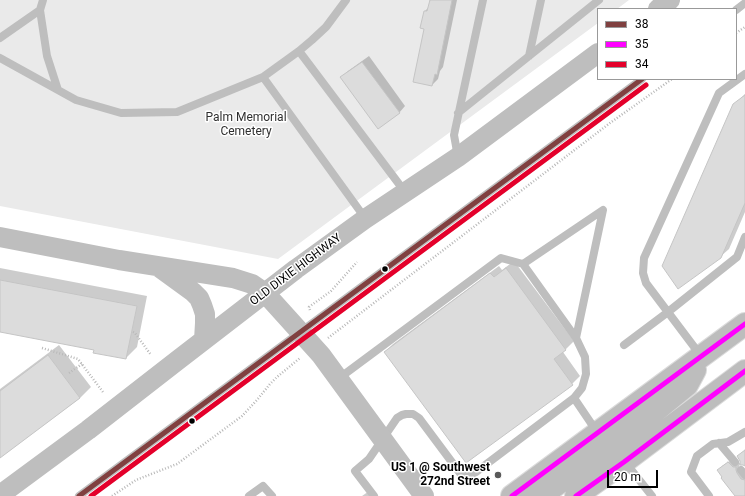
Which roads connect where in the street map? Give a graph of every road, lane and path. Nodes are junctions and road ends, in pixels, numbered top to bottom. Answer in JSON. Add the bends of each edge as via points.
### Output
{"nodes":[{"id":1,"x":44,"y":0,"type":"edge"},
{"id":2,"x":346,"y":0,"type":"edge"},
{"id":3,"x":483,"y":0,"type":"edge"},
{"id":4,"x":541,"y":0,"type":"edge"},
{"id":5,"x":600,"y":0,"type":"edge"},
{"id":6,"x":670,"y":0,"type":"edge"},
{"id":7,"x":745,"y":3,"type":"edge"},
{"id":8,"x":659,"y":8,"type":"edge"},
{"id":9,"x":737,"y":9,"type":"edge"},
{"id":10,"x":40,"y":10,"type":"junction"},
{"id":11,"x":745,"y":26,"type":"edge"},
{"id":12,"x":737,"y":32,"type":"edge"},
{"id":13,"x":0,"y":38,"type":"edge"},
{"id":14,"x":299,"y":50,"type":"junction"},
{"id":15,"x":597,"y":55,"type":"edge"},
{"id":16,"x":529,"y":56,"type":"junction"},
{"id":17,"x":0,"y":58,"type":"edge"},
{"id":18,"x":263,"y":77,"type":"junction"},
{"id":19,"x":641,"y":80,"type":"edge"},
{"id":20,"x":671,"y":80,"type":"edge"},
{"id":21,"x":737,"y":80,"type":"edge"},
{"id":22,"x":58,"y":90,"type":"junction"},
{"id":23,"x":458,"y":113,"type":"junction"},
{"id":24,"x":458,"y":157,"type":"junction"},
{"id":25,"x":406,"y":193,"type":"junction"},
{"id":26,"x":365,"y":219,"type":"junction"},
{"id":27,"x":0,"y":237,"type":"edge"},
{"id":28,"x":745,"y":237,"type":"edge"},
{"id":29,"x":745,"y":251,"type":"edge"},
{"id":30,"x":737,"y":257,"type":"junction"},
{"id":31,"x":357,"y":262,"type":"dead end"},
{"id":32,"x":523,"y":264,"type":"junction"},
{"id":33,"x":158,"y":266,"type":"junction"},
{"id":34,"x":265,"y":293,"type":"junction"},
{"id":35,"x":311,"y":310,"type":"dead end"},
{"id":36,"x":668,"y":312,"type":"junction"},
{"id":37,"x":745,"y":324,"type":"edge"},
{"id":38,"x":133,"y":332,"type":"dead end"},
{"id":39,"x":300,"y":332,"type":"junction"},
{"id":40,"x":576,"y":338,"type":"junction"},
{"id":41,"x":204,"y":340,"type":"junction"},
{"id":42,"x":326,"y":340,"type":"dead end"},
{"id":43,"x":624,"y":345,"type":"dead end"},
{"id":44,"x":42,"y":348,"type":"dead end"},
{"id":45,"x":151,"y":355,"type":"dead end"},
{"id":46,"x":303,"y":355,"type":"dead end"},
{"id":47,"x":702,"y":356,"type":"junction"},
{"id":48,"x":82,"y":364,"type":"junction"},
{"id":49,"x":745,"y":371,"type":"edge"},
{"id":50,"x":69,"y":373,"type":"dead end"},
{"id":51,"x":338,"y":379,"type":"junction"},
{"id":52,"x":103,"y":392,"type":"dead end"},
{"id":53,"x":574,"y":398,"type":"junction"},
{"id":54,"x":598,"y":433,"type":"junction"},
{"id":55,"x":744,"y":434,"type":"edge"},
{"id":56,"x":383,"y":440,"type":"junction"},
{"id":57,"x":719,"y":443,"type":"junction"},
{"id":58,"x":624,"y":462,"type":"junction"},
{"id":59,"x":735,"y":462,"type":"dead end"},
{"id":60,"x":0,"y":495,"type":"edge"},
{"id":61,"x":79,"y":496,"type":"edge"},
{"id":62,"x":112,"y":496,"type":"edge"},
{"id":63,"x":249,"y":496,"type":"edge"},
{"id":64,"x":272,"y":496,"type":"edge"},
{"id":65,"x":374,"y":496,"type":"edge"},
{"id":66,"x":424,"y":496,"type":"edge"},
{"id":67,"x":512,"y":496,"type":"edge"},
{"id":68,"x":541,"y":496,"type":"edge"},
{"id":69,"x":576,"y":496,"type":"edge"},
{"id":70,"x":652,"y":496,"type":"edge"},
{"id":71,"x":709,"y":496,"type":"edge"}],
"edges":[{"from":1,"to":10,"type":"lane"},
{"from":2,"to":14,"type":"lane","via":[[326,27]]},
{"from":3,"to":23,"type":"lane"},
{"from":4,"to":16,"type":"lane"},
{"from":5,"to":16,"type":"lane"},
{"from":6,"to":8,"type":"street"},
{"from":7,"to":9,"type":"lane"},
{"from":10,"to":13,"type":"lane"},
{"from":10,"to":22,"type":"lane","via":[[47,56]]},
{"from":11,"to":12,"type":"path"},
{"from":14,"to":18,"type":"lane"},
{"from":14,"to":25,"type":"lane"},
{"from":15,"to":24,"type":"street","name":"OLD DIXIE HIGHWAY"},
{"from":16,"to":23,"type":"lane"},
{"from":17,"to":22,"type":"lane"},
{"from":18,"to":22,"type":"lane","via":[[177,112],[120,113],[76,100]]},
{"from":18,"to":26,"type":"lane"},
{"from":19,"to":39,"type":"lane"},
{"from":20,"to":42,"type":"path","via":[[610,123]]},
{"from":21,"to":36,"type":"lane","via":[[719,93],[644,258],[643,273],[646,283]]},
{"from":23,"to":24,"type":"lane","via":[[454,135]]},
{"from":24,"to":25,"type":"street","name":"OLD DIXIE HIGHWAY"},
{"from":25,"to":26,"type":"street","name":"OLD DIXIE HIGHWAY"},
{"from":26,"to":34,"type":"street","name":"OLD DIXIE HIGHWAY"},
{"from":27,"to":33,"type":"street"},
{"from":28,"to":30,"type":"lane"},
{"from":29,"to":30,"type":"lane"},
{"from":30,"to":36,"type":"lane"},
{"from":31,"to":35,"type":"path","via":[[331,291],[309,307]]},
{"from":32,"to":40,"type":"lane"},
{"from":32,"to":40,"type":"lane","via":[[603,210]]},
{"from":32,"to":51,"type":"lane","via":[[500,258]]},
{"from":33,"to":34,"type":"street","via":[[233,278],[252,284]]},
{"from":33,"to":41,"type":"street","via":[[199,298],[204,314]]},
{"from":34,"to":39,"type":"street"},
{"from":34,"to":41,"type":"street","name":"OLD DIXIE HIGHWAY"},
{"from":36,"to":43,"type":"lane"},
{"from":36,"to":47,"type":"lane"},
{"from":37,"to":47,"type":"highway"},
{"from":38,"to":45,"type":"path"},
{"from":39,"to":51,"type":"street"},
{"from":39,"to":61,"type":"lane"},
{"from":40,"to":53,"type":"lane","via":[[585,357],[586,374],[582,388]]},
{"from":41,"to":60,"type":"street","name":"OLD DIXIE HIGHWAY"},
{"from":44,"to":48,"type":"path","via":[[78,359]]},
{"from":46,"to":62,"type":"path","via":[[273,380],[242,416],[177,464],[136,480]]},
{"from":47,"to":54,"type":"highway"},
{"from":47,"to":68,"type":"highway","via":[[687,385],[637,426]]},
{"from":48,"to":50,"type":"path"},
{"from":48,"to":52,"type":"path"},
{"from":49,"to":58,"type":"highway"},
{"from":51,"to":56,"type":"street"},
{"from":53,"to":54,"type":"lane"},
{"from":53,"to":56,"type":"lane","via":[[469,476],[460,472],[419,418],[413,414],[397,418]]},
{"from":54,"to":67,"type":"highway"},
{"from":55,"to":57,"type":"lane","via":[[728,442]]},
{"from":56,"to":65,"type":"lane","via":[[369,460],[355,471]]},
{"from":56,"to":66,"type":"street"},
{"from":57,"to":59,"type":"lane"},
{"from":57,"to":71,"type":"lane","via":[[713,444],[697,456],[690,472]]},
{"from":58,"to":69,"type":"highway"},
{"from":58,"to":70,"type":"lane"},
{"from":63,"to":64,"type":"lane","via":[[263,486]]}]}
